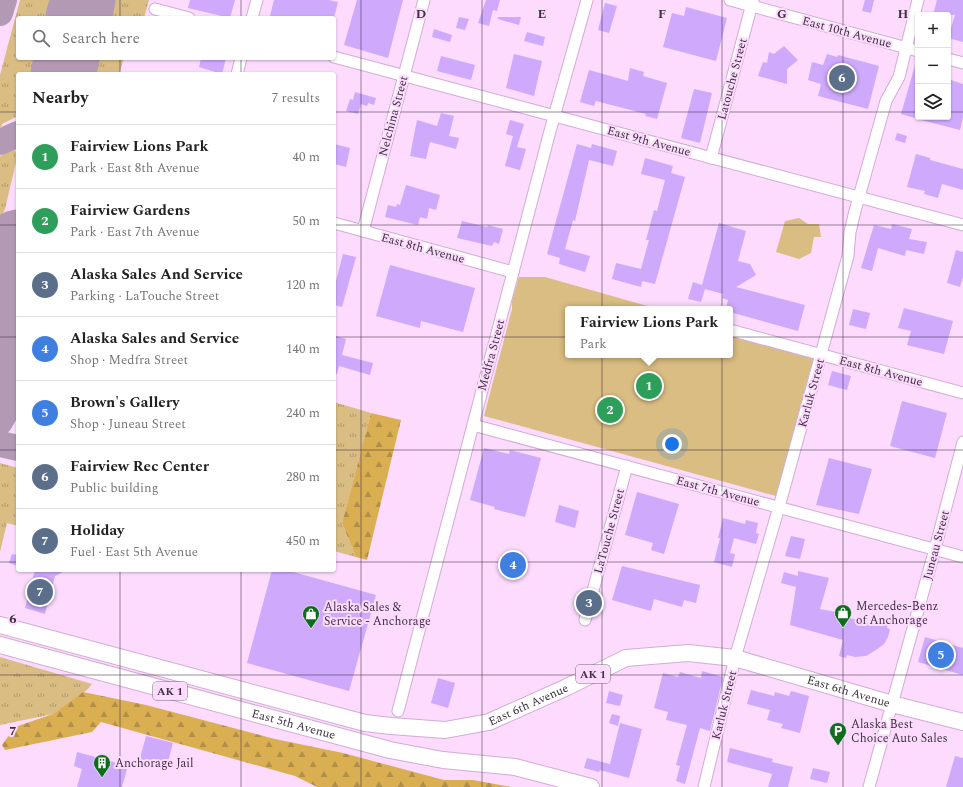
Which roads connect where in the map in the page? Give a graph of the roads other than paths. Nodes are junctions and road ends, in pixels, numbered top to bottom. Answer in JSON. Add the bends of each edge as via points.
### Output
{"nodes":[{"id":1,"x":257,"y":0,"type":"edge"},
{"id":2,"x":424,"y":0,"type":"edge"},
{"id":3,"x":587,"y":0,"type":"edge"},
{"id":4,"x":730,"y":0,"type":"edge"},
{"id":5,"x":918,"y":0,"type":"edge"},
{"id":6,"x":752,"y":3,"type":"edge"},
{"id":7,"x":155,"y":9,"type":"dead end"},
{"id":8,"x":181,"y":16,"type":"edge"},
{"id":9,"x":253,"y":16,"type":"edge"},
{"id":10,"x":906,"y":48,"type":"junction"},
{"id":11,"x":915,"y":50,"type":"edge"},
{"id":12,"x":336,"y":58,"type":"edge"},
{"id":13,"x":240,"y":60,"type":"edge"},
{"id":14,"x":951,"y":60,"type":"edge"},
{"id":15,"x":963,"y":63,"type":"edge"},
{"id":16,"x":238,"y":72,"type":"edge"},
{"id":17,"x":404,"y":76,"type":"junction"},
{"id":18,"x":554,"y":116,"type":"junction"},
{"id":19,"x":711,"y":158,"type":"junction"},
{"id":20,"x":859,"y":197,"type":"junction"},
{"id":21,"x":336,"y":224,"type":"edge"},
{"id":22,"x":963,"y":225,"type":"edge"},
{"id":23,"x":363,"y":231,"type":"junction"},
{"id":24,"x":513,"y":272,"type":"junction"},
{"id":25,"x":733,"y":331,"type":"edge"},
{"id":26,"x":822,"y":354,"type":"junction"},
{"id":27,"x":963,"y":393,"type":"edge"},
{"id":28,"x":473,"y":425,"type":"junction"},
{"id":29,"x":963,"y":442,"type":"edge"},
{"id":30,"x":627,"y":466,"type":"junction"},
{"id":31,"x":779,"y":507,"type":"junction"},
{"id":32,"x":936,"y":549,"type":"junction"},
{"id":33,"x":963,"y":557,"type":"edge"},
{"id":34,"x":585,"y":620,"type":"dead end"},
{"id":35,"x":0,"y":625,"type":"edge"},
{"id":36,"x":0,"y":645,"type":"edge"},
{"id":37,"x":735,"y":658,"type":"junction"},
{"id":38,"x":892,"y":704,"type":"junction"},
{"id":39,"x":398,"y":711,"type":"dead end"},
{"id":40,"x":963,"y":722,"type":"edge"},
{"id":41,"x":591,"y":787,"type":"edge"},
{"id":42,"x":704,"y":787,"type":"edge"},
{"id":43,"x":869,"y":787,"type":"edge"}],
"edges":[{"from":1,"to":9,"type":"street"},
{"from":2,"to":17,"type":"street","name":"Nelchina Street"},
{"from":3,"to":18,"type":"street","name":"Medfra Street"},
{"from":4,"to":6,"type":"street","name":"East 10th Avenue"},
{"from":5,"to":10,"type":"street","name":"Karluk Street"},
{"from":6,"to":10,"type":"street","name":"East 10th Avenue"},
{"from":6,"to":19,"type":"street","name":"Latouche Street"},
{"from":7,"to":8,"type":"street"},
{"from":10,"to":11,"type":"street","name":"East 10th Avenue"},
{"from":10,"to":20,"type":"street","name":"Karluk Street","via":[[899,77],[886,101]]},
{"from":12,"to":17,"type":"street","name":"East 9th Avenue"},
{"from":13,"to":16,"type":"street"},
{"from":14,"to":15,"type":"street"},
{"from":17,"to":18,"type":"street","name":"East 9th Avenue"},
{"from":17,"to":23,"type":"street","name":"Nelchina Street"},
{"from":18,"to":19,"type":"street","name":"East 9th Avenue"},
{"from":18,"to":24,"type":"street","name":"Medfra Street"},
{"from":19,"to":20,"type":"street","name":"East 9th Avenue"},
{"from":20,"to":22,"type":"street","name":"East 9th Avenue"},
{"from":20,"to":26,"type":"street","name":"Karluk Street","via":[[850,232],[848,256]]},
{"from":21,"to":23,"type":"street","name":"East 8th Avenue"},
{"from":23,"to":24,"type":"street","name":"East 8th Avenue"},
{"from":24,"to":28,"type":"street","name":"Medfra Street"},
{"from":25,"to":26,"type":"street","name":"East 8th Avenue"},
{"from":26,"to":27,"type":"street","name":"East 8th Avenue"},
{"from":26,"to":31,"type":"street","name":"Karluk Street"},
{"from":28,"to":30,"type":"street","name":"East 7th Avenue"},
{"from":28,"to":39,"type":"street","name":"Medfra Street"},
{"from":29,"to":32,"type":"street","name":"Juneau Street"},
{"from":30,"to":31,"type":"street","name":"East 7th Avenue"},
{"from":30,"to":34,"type":"street","name":"LaTouche Street"},
{"from":31,"to":32,"type":"street","name":"East 7th Avenue"},
{"from":31,"to":37,"type":"street","name":"Karluk Street"},
{"from":32,"to":33,"type":"street","name":"East 7th Avenue"},
{"from":32,"to":38,"type":"street","name":"Juneau Street"},
{"from":35,"to":37,"type":"highway","name":"East 6th Avenue","number":"AK 1","via":[[365,723],[446,730],[489,722],[626,658],[688,653]]},
{"from":36,"to":41,"type":"highway","name":"East 5th Avenue","number":"AK 1","via":[[390,750],[442,760],[516,766]]},
{"from":37,"to":38,"type":"highway","name":"East 6th Avenue","number":"AK 1"},
{"from":37,"to":42,"type":"street","name":"Karluk Street"},
{"from":38,"to":40,"type":"highway","name":"East 6th Avenue","number":"AK 1"},
{"from":38,"to":43,"type":"street","name":"Juneau Street"}]}
